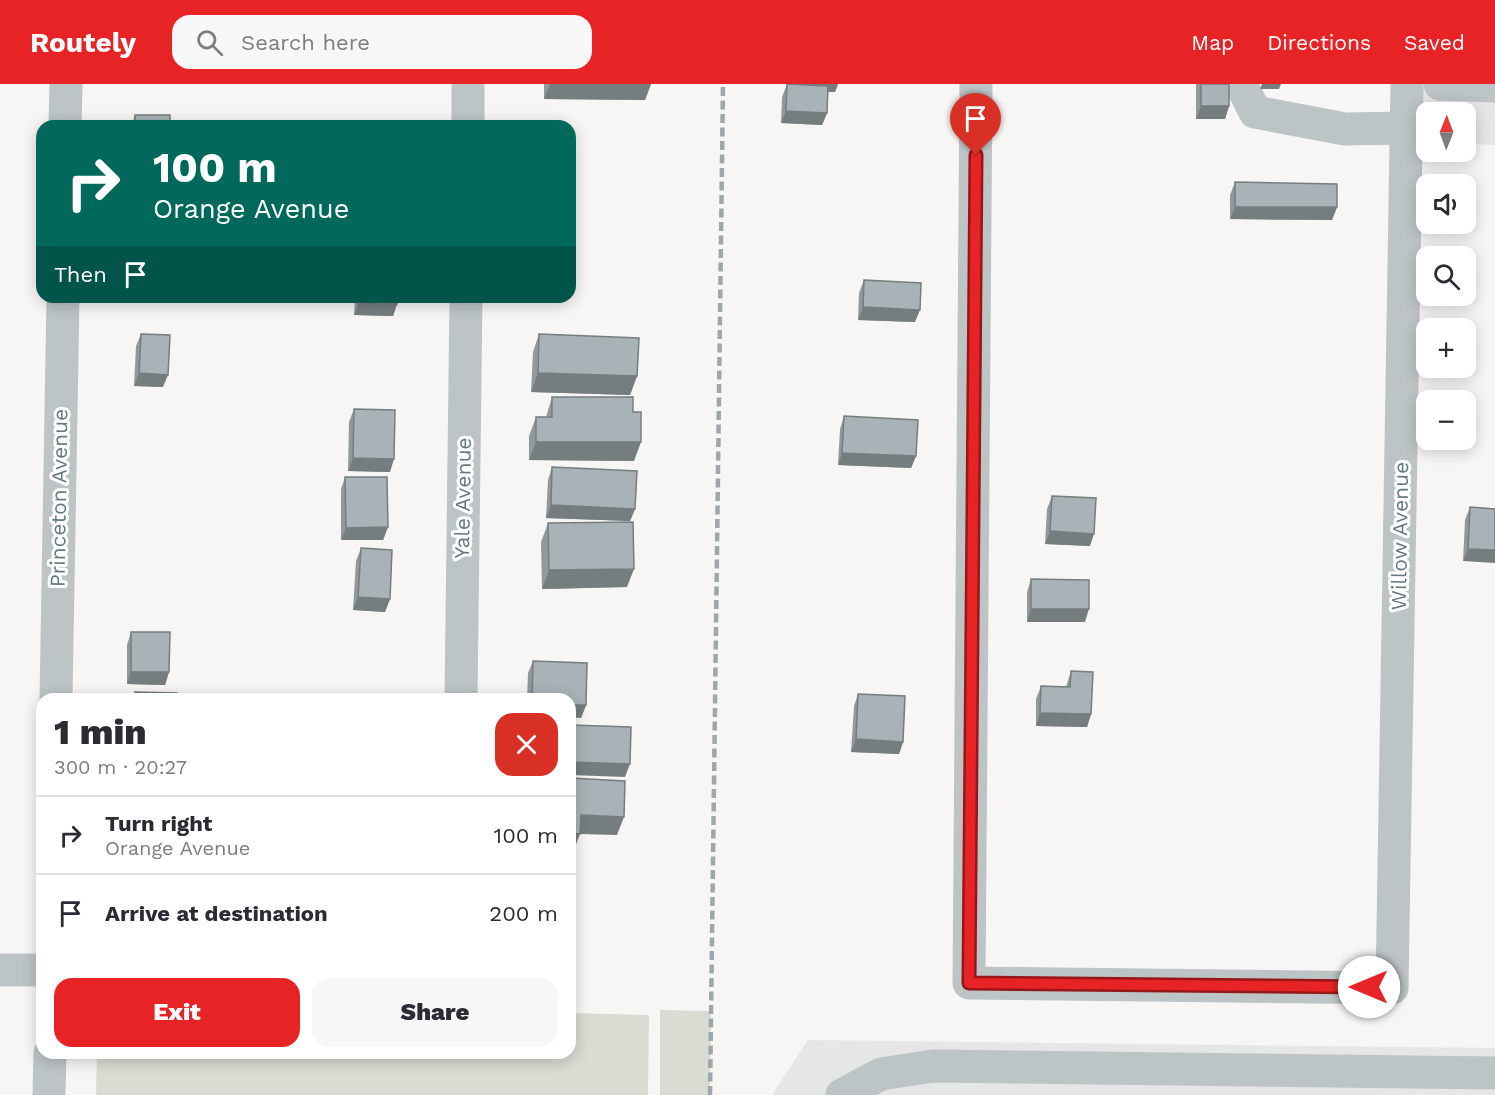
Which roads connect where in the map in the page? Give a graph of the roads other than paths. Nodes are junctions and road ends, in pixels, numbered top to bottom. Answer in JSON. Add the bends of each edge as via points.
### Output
{"nodes":[{"id":1,"x":66,"y":84,"type":"edge"},
{"id":2,"x":468,"y":84,"type":"edge"},
{"id":3,"x":976,"y":84,"type":"edge"},
{"id":4,"x":1241,"y":84,"type":"edge"},
{"id":5,"x":1407,"y":84,"type":"edge"},
{"id":6,"x":1440,"y":84,"type":"edge"},
{"id":7,"x":1495,"y":86,"type":"edge"},
{"id":8,"x":65,"y":120,"type":"edge"},
{"id":9,"x":468,"y":120,"type":"edge"},
{"id":10,"x":1406,"y":128,"type":"junction"},
{"id":11,"x":63,"y":303,"type":"edge"},
{"id":12,"x":466,"y":303,"type":"edge"},
{"id":13,"x":56,"y":693,"type":"edge"},
{"id":14,"x":461,"y":693,"type":"edge"},
{"id":15,"x":0,"y":970,"type":"edge"},
{"id":16,"x":36,"y":970,"type":"edge"},
{"id":17,"x":50,"y":1059,"type":"edge"},
{"id":18,"x":1495,"y":1073,"type":"edge"},
{"id":19,"x":49,"y":1095,"type":"edge"},
{"id":20,"x":842,"y":1095,"type":"edge"}],
"edges":[{"from":1,"to":8,"type":"street"},
{"from":2,"to":9,"type":"street"},
{"from":3,"to":10,"type":"street","name":"Willow Avenue","via":[[969,983],[1392,988]]},
{"from":4,"to":10,"type":"street","via":[[1255,112],[1345,129]]},
{"from":5,"to":10,"type":"street","name":"Willow Avenue"},
{"from":6,"to":7,"type":"street"},
{"from":11,"to":13,"type":"street","name":"Princeton Avenue"},
{"from":12,"to":14,"type":"street","name":"Yale Avenue"},
{"from":15,"to":16,"type":"street"},
{"from":17,"to":19,"type":"street"},
{"from":18,"to":20,"type":"street","via":[[933,1066],[881,1074]]}]}
